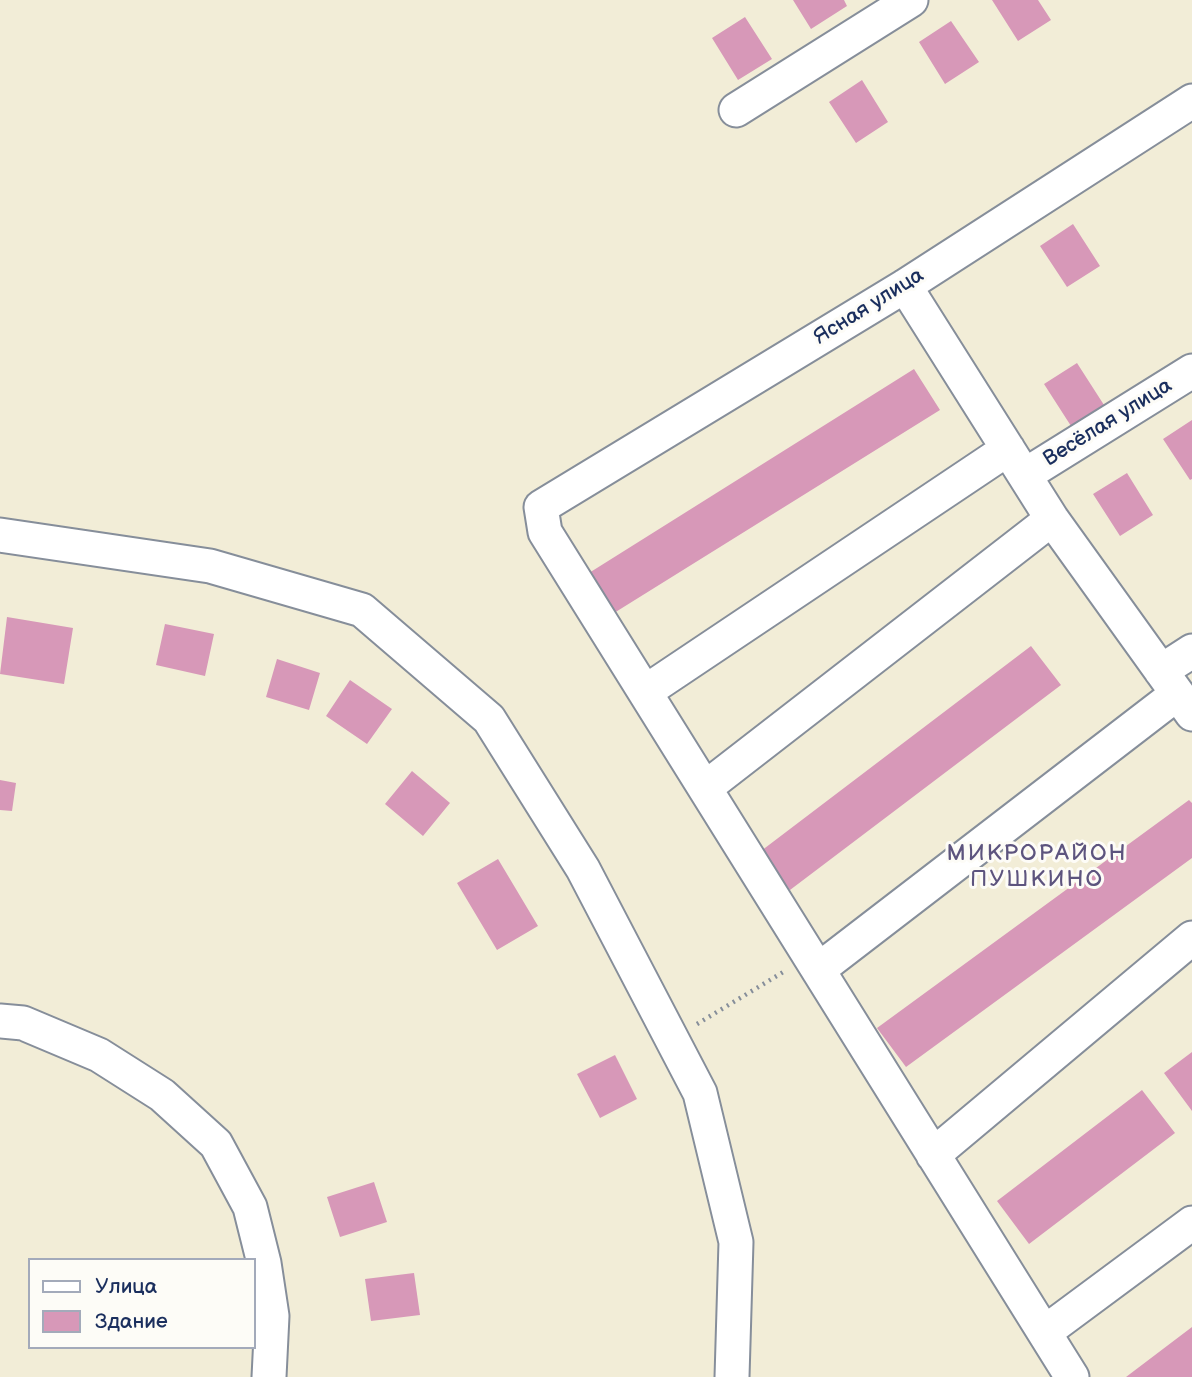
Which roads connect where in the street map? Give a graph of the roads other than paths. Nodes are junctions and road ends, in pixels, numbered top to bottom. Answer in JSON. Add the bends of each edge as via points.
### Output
{"nodes":[{"id":1,"x":911,"y":0,"type":"edge"},
{"id":2,"x":1192,"y":100,"type":"edge"},
{"id":3,"x":736,"y":110,"type":"dead end"},
{"id":4,"x":905,"y":286,"type":"junction"},
{"id":5,"x":1192,"y":371,"type":"edge"},
{"id":6,"x":1016,"y":462,"type":"junction"},
{"id":7,"x":1052,"y":519,"type":"junction"},
{"id":8,"x":0,"y":535,"type":"edge"},
{"id":9,"x":1192,"y":651,"type":"edge"},
{"id":10,"x":645,"y":692,"type":"junction"},
{"id":11,"x":1177,"y":693,"type":"edge"},
{"id":12,"x":705,"y":788,"type":"junction"},
{"id":13,"x":1192,"y":938,"type":"edge"},
{"id":14,"x":814,"y":963,"type":"junction"},
{"id":15,"x":0,"y":1021,"type":"edge"},
{"id":16,"x":933,"y":1155,"type":"junction"},
{"id":17,"x":1192,"y":1223,"type":"edge"},
{"id":18,"x":1045,"y":1332,"type":"junction"},
{"id":19,"x":269,"y":1377,"type":"edge"},
{"id":20,"x":732,"y":1377,"type":"edge"},
{"id":21,"x":1072,"y":1377,"type":"edge"}],
"edges":[{"from":1,"to":3,"type":"street"},
{"from":2,"to":4,"type":"street","name":"Ясная улица"},
{"from":4,"to":6,"type":"street"},
{"from":4,"to":10,"type":"street","name":"Ясная улица","via":[[541,507],[545,532]]},
{"from":5,"to":6,"type":"street","name":"Весёлая улица"},
{"from":6,"to":7,"type":"street"},
{"from":6,"to":10,"type":"street","name":"Весёлая улица"},
{"from":7,"to":11,"type":"street"},
{"from":7,"to":12,"type":"street"},
{"from":8,"to":20,"type":"street","via":[[210,566],[362,610],[489,719],[583,869],[701,1093],[736,1242]]},
{"from":9,"to":11,"type":"street"},
{"from":10,"to":12,"type":"street"},
{"from":11,"to":14,"type":"street"},
{"from":12,"to":14,"type":"street"},
{"from":13,"to":16,"type":"street"},
{"from":14,"to":16,"type":"street"},
{"from":15,"to":19,"type":"street","via":[[23,1023],[99,1055],[162,1095],[216,1144],[250,1208],[264,1263],[272,1316]]},
{"from":16,"to":18,"type":"street"},
{"from":17,"to":18,"type":"street"},
{"from":18,"to":21,"type":"street"}]}
